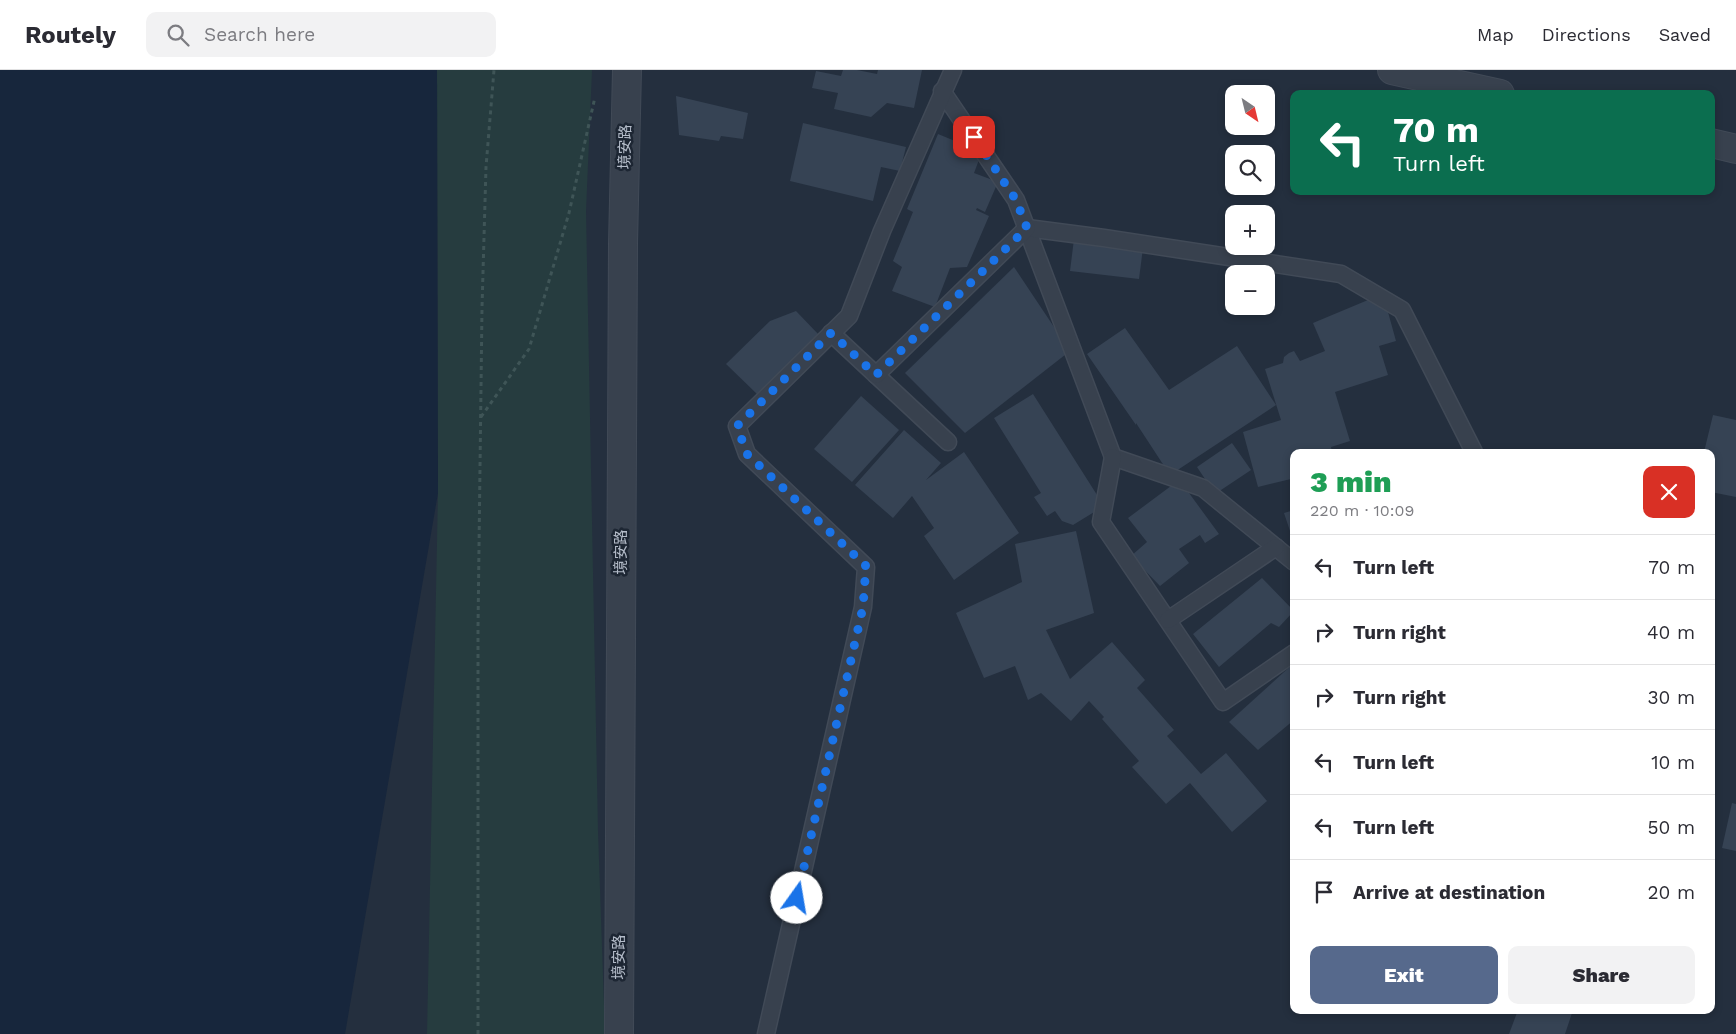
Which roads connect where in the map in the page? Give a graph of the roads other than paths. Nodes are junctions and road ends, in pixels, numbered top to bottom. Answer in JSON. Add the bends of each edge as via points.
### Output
{"nodes":[{"id":1,"x":627,"y":70,"type":"edge"},
{"id":2,"x":953,"y":70,"type":"edge"},
{"id":3,"x":1392,"y":70,"type":"edge"},
{"id":4,"x":1482,"y":90,"type":"edge"},
{"id":5,"x":942,"y":91,"type":"junction"},
{"id":6,"x":1715,"y":144,"type":"edge"},
{"id":7,"x":1736,"y":149,"type":"edge"},
{"id":8,"x":1027,"y":228,"type":"junction"},
{"id":9,"x":831,"y":333,"type":"junction"},
{"id":10,"x":876,"y":375,"type":"junction"},
{"id":11,"x":948,"y":442,"type":"dead end"},
{"id":12,"x":1472,"y":449,"type":"edge"},
{"id":13,"x":1113,"y":457,"type":"junction"},
{"id":14,"x":1276,"y":547,"type":"junction"},
{"id":15,"x":1290,"y":559,"type":"edge"},
{"id":16,"x":1168,"y":620,"type":"junction"},
{"id":17,"x":1290,"y":656,"type":"edge"},
{"id":18,"x":619,"y":1034,"type":"edge"},
{"id":19,"x":766,"y":1034,"type":"edge"}],
"edges":[{"from":1,"to":18,"type":"street","name":"境安路","via":[[622,244]]},
{"from":2,"to":5,"type":"lane"},
{"from":3,"to":4,"type":"street"},
{"from":5,"to":8,"type":"lane","via":[[1016,200]]},
{"from":5,"to":9,"type":"lane","via":[[849,316]]},
{"from":6,"to":7,"type":"street"},
{"from":8,"to":10,"type":"lane"},
{"from":8,"to":12,"type":"lane","via":[[1341,274],[1402,310]]},
{"from":8,"to":13,"type":"lane"},
{"from":9,"to":10,"type":"lane"},
{"from":9,"to":19,"type":"lane","via":[[737,426],[747,454],[866,566],[863,607]]},
{"from":10,"to":11,"type":"lane"},
{"from":13,"to":14,"type":"lane","via":[[1203,488]]},
{"from":13,"to":16,"type":"lane","via":[[1101,522]]},
{"from":14,"to":15,"type":"lane"},
{"from":14,"to":16,"type":"lane"},
{"from":16,"to":17,"type":"lane","via":[[1223,702]]}]}
